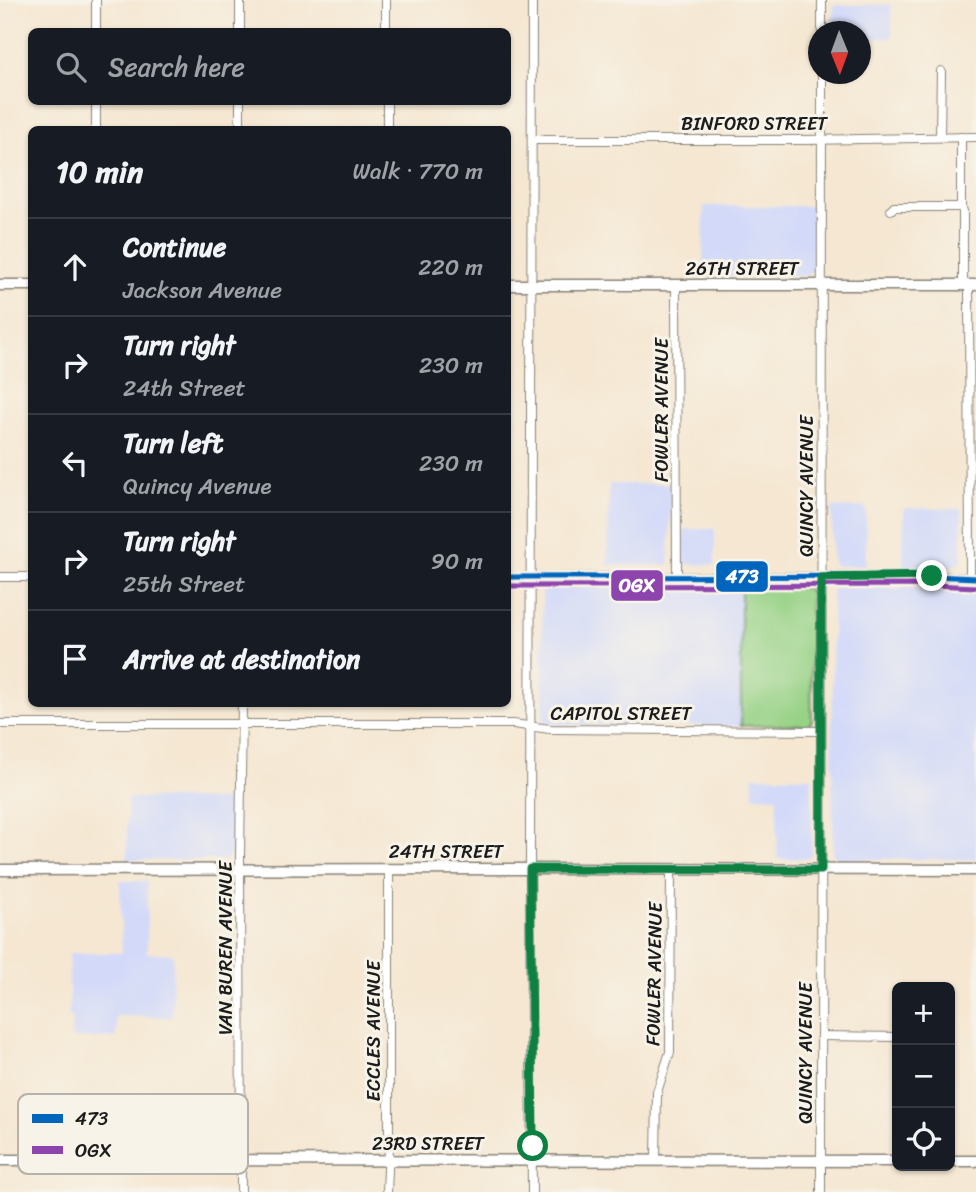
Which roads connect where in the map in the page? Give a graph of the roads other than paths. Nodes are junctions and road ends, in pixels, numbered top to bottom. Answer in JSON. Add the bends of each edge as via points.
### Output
{"nodes":[{"id":1,"x":96,"y":0,"type":"edge"},
{"id":2,"x":240,"y":0,"type":"edge"},
{"id":3,"x":386,"y":0,"type":"edge"},
{"id":4,"x":532,"y":0,"type":"edge"},
{"id":5,"x":822,"y":0,"type":"edge"},
{"id":6,"x":822,"y":21,"type":"edge"},
{"id":7,"x":96,"y":28,"type":"edge"},
{"id":8,"x":240,"y":28,"type":"edge"},
{"id":9,"x":386,"y":28,"type":"edge"},
{"id":10,"x":941,"y":71,"type":"dead end"},
{"id":11,"x":822,"y":84,"type":"edge"},
{"id":12,"x":96,"y":105,"type":"edge"},
{"id":13,"x":240,"y":105,"type":"edge"},
{"id":14,"x":387,"y":105,"type":"edge"},
{"id":15,"x":96,"y":126,"type":"edge"},
{"id":16,"x":240,"y":126,"type":"edge"},
{"id":17,"x":387,"y":126,"type":"edge"},
{"id":18,"x":940,"y":137,"type":"junction"},
{"id":19,"x":961,"y":137,"type":"junction"},
{"id":20,"x":976,"y":137,"type":"edge"},
{"id":21,"x":822,"y":138,"type":"junction"},
{"id":22,"x":532,"y":140,"type":"junction"},
{"id":23,"x":961,"y":207,"type":"junction"},
{"id":24,"x":891,"y":210,"type":"dead end"},
{"id":25,"x":0,"y":285,"type":"edge"},
{"id":26,"x":28,"y":285,"type":"edge"},
{"id":27,"x":511,"y":285,"type":"edge"},
{"id":28,"x":532,"y":285,"type":"junction"},
{"id":29,"x":676,"y":285,"type":"junction"},
{"id":30,"x":822,"y":285,"type":"junction"},
{"id":31,"x":969,"y":285,"type":"edge"},
{"id":32,"x":0,"y":578,"type":"edge"},
{"id":33,"x":28,"y":578,"type":"edge"},
{"id":34,"x":511,"y":578,"type":"edge"},
{"id":35,"x":530,"y":578,"type":"junction"},
{"id":36,"x":677,"y":578,"type":"junction"},
{"id":37,"x":821,"y":578,"type":"junction"},
{"id":38,"x":973,"y":578,"type":"edge"},
{"id":39,"x":242,"y":707,"type":"edge"},
{"id":40,"x":0,"y":724,"type":"edge"},
{"id":41,"x":242,"y":724,"type":"junction"},
{"id":42,"x":530,"y":727,"type":"junction"},
{"id":43,"x":821,"y":732,"type":"junction"},
{"id":44,"x":240,"y":869,"type":"junction"},
{"id":45,"x":389,"y":869,"type":"junction"},
{"id":46,"x":530,"y":869,"type":"junction"},
{"id":47,"x":671,"y":869,"type":"junction"},
{"id":48,"x":0,"y":870,"type":"edge"},
{"id":49,"x":821,"y":870,"type":"junction"},
{"id":50,"x":976,"y":870,"type":"edge"},
{"id":51,"x":821,"y":1036,"type":"junction"},
{"id":52,"x":892,"y":1037,"type":"edge"},
{"id":53,"x":242,"y":1094,"type":"edge"},
{"id":54,"x":0,"y":1160,"type":"edge"},
{"id":55,"x":18,"y":1160,"type":"edge"},
{"id":56,"x":387,"y":1160,"type":"junction"},
{"id":57,"x":248,"y":1161,"type":"edge"},
{"id":58,"x":533,"y":1161,"type":"junction"},
{"id":59,"x":656,"y":1161,"type":"junction"},
{"id":60,"x":821,"y":1161,"type":"junction"},
{"id":61,"x":892,"y":1161,"type":"edge"},
{"id":62,"x":955,"y":1161,"type":"edge"},
{"id":63,"x":976,"y":1161,"type":"edge"},
{"id":64,"x":242,"y":1174,"type":"edge"},
{"id":65,"x":242,"y":1192,"type":"edge"},
{"id":66,"x":387,"y":1192,"type":"edge"},
{"id":67,"x":532,"y":1192,"type":"edge"},
{"id":68,"x":821,"y":1192,"type":"edge"}],
"edges":[{"from":1,"to":7,"type":"street"},
{"from":2,"to":8,"type":"street"},
{"from":3,"to":9,"type":"street"},
{"from":4,"to":22,"type":"street"},
{"from":5,"to":6,"type":"street"},
{"from":10,"to":18,"type":"street"},
{"from":11,"to":21,"type":"street","name":"QUINCY AVENUE"},
{"from":12,"to":15,"type":"street"},
{"from":13,"to":16,"type":"street"},
{"from":14,"to":17,"type":"street"},
{"from":18,"to":19,"type":"street","name":"BINFORD STREET"},
{"from":18,"to":21,"type":"street","name":"BINFORD STREET"},
{"from":19,"to":20,"type":"street","name":"BINFORD STREET"},
{"from":19,"to":23,"type":"street"},
{"from":21,"to":22,"type":"street","name":"BINFORD STREET"},
{"from":21,"to":30,"type":"street","name":"QUINCY AVENUE"},
{"from":22,"to":28,"type":"street"},
{"from":23,"to":24,"type":"street"},
{"from":23,"to":31,"type":"street"},
{"from":25,"to":26,"type":"street"},
{"from":27,"to":28,"type":"street","name":"26TH STREET"},
{"from":28,"to":29,"type":"street","name":"26TH STREET"},
{"from":28,"to":35,"type":"street"},
{"from":29,"to":30,"type":"street","name":"26TH STREET"},
{"from":29,"to":36,"type":"street","name":"FOWLER AVENUE"},
{"from":30,"to":31,"type":"street","name":"26TH STREET"},
{"from":30,"to":37,"type":"street","name":"QUINCY AVENUE"},
{"from":31,"to":38,"type":"street"},
{"from":32,"to":33,"type":"street"},
{"from":34,"to":35,"type":"street"},
{"from":35,"to":36,"type":"street"},
{"from":35,"to":42,"type":"street"},
{"from":36,"to":37,"type":"street"},
{"from":37,"to":38,"type":"street"},
{"from":37,"to":43,"type":"street","name":"QUINCY AVENUE"},
{"from":39,"to":41,"type":"street","name":"VAN BUREN AVENUE"},
{"from":40,"to":41,"type":"street","name":"CAPITOL STREET"},
{"from":41,"to":42,"type":"street","name":"CAPITOL STREET"},
{"from":41,"to":44,"type":"street","name":"VAN BUREN AVENUE"},
{"from":42,"to":43,"type":"street","name":"CAPITOL STREET"},
{"from":42,"to":46,"type":"street"},
{"from":43,"to":49,"type":"street","name":"QUINCY AVENUE"},
{"from":44,"to":45,"type":"street","name":"24TH STREET"},
{"from":44,"to":48,"type":"street","name":"24TH STREET"},
{"from":44,"to":53,"type":"street","name":"VAN BUREN AVENUE"},
{"from":45,"to":46,"type":"street","name":"24TH STREET"},
{"from":45,"to":56,"type":"street","name":"ECCLES AVENUE"},
{"from":46,"to":47,"type":"street","name":"24TH STREET"},
{"from":46,"to":58,"type":"street"},
{"from":47,"to":49,"type":"street","name":"24TH STREET"},
{"from":47,"to":59,"type":"street","name":"FOWLER AVENUE","via":[[670,1052],[656,1092]]},
{"from":49,"to":50,"type":"street","name":"24TH STREET"},
{"from":49,"to":51,"type":"street","name":"QUINCY AVENUE"},
{"from":51,"to":52,"type":"street"},
{"from":51,"to":60,"type":"street","name":"QUINCY AVENUE"},
{"from":54,"to":55,"type":"street","name":"23RD STREET"},
{"from":56,"to":57,"type":"street","name":"23RD STREET"},
{"from":56,"to":58,"type":"street","name":"23RD STREET"},
{"from":56,"to":66,"type":"street","name":"ECCLES AVENUE"},
{"from":58,"to":59,"type":"street","name":"23RD STREET"},
{"from":58,"to":67,"type":"street"},
{"from":59,"to":60,"type":"street","name":"23RD STREET"},
{"from":60,"to":61,"type":"street","name":"23RD STREET"},
{"from":60,"to":68,"type":"street","name":"QUINCY AVENUE"},
{"from":62,"to":63,"type":"street"},
{"from":64,"to":65,"type":"street","name":"VAN BUREN AVENUE"}]}
